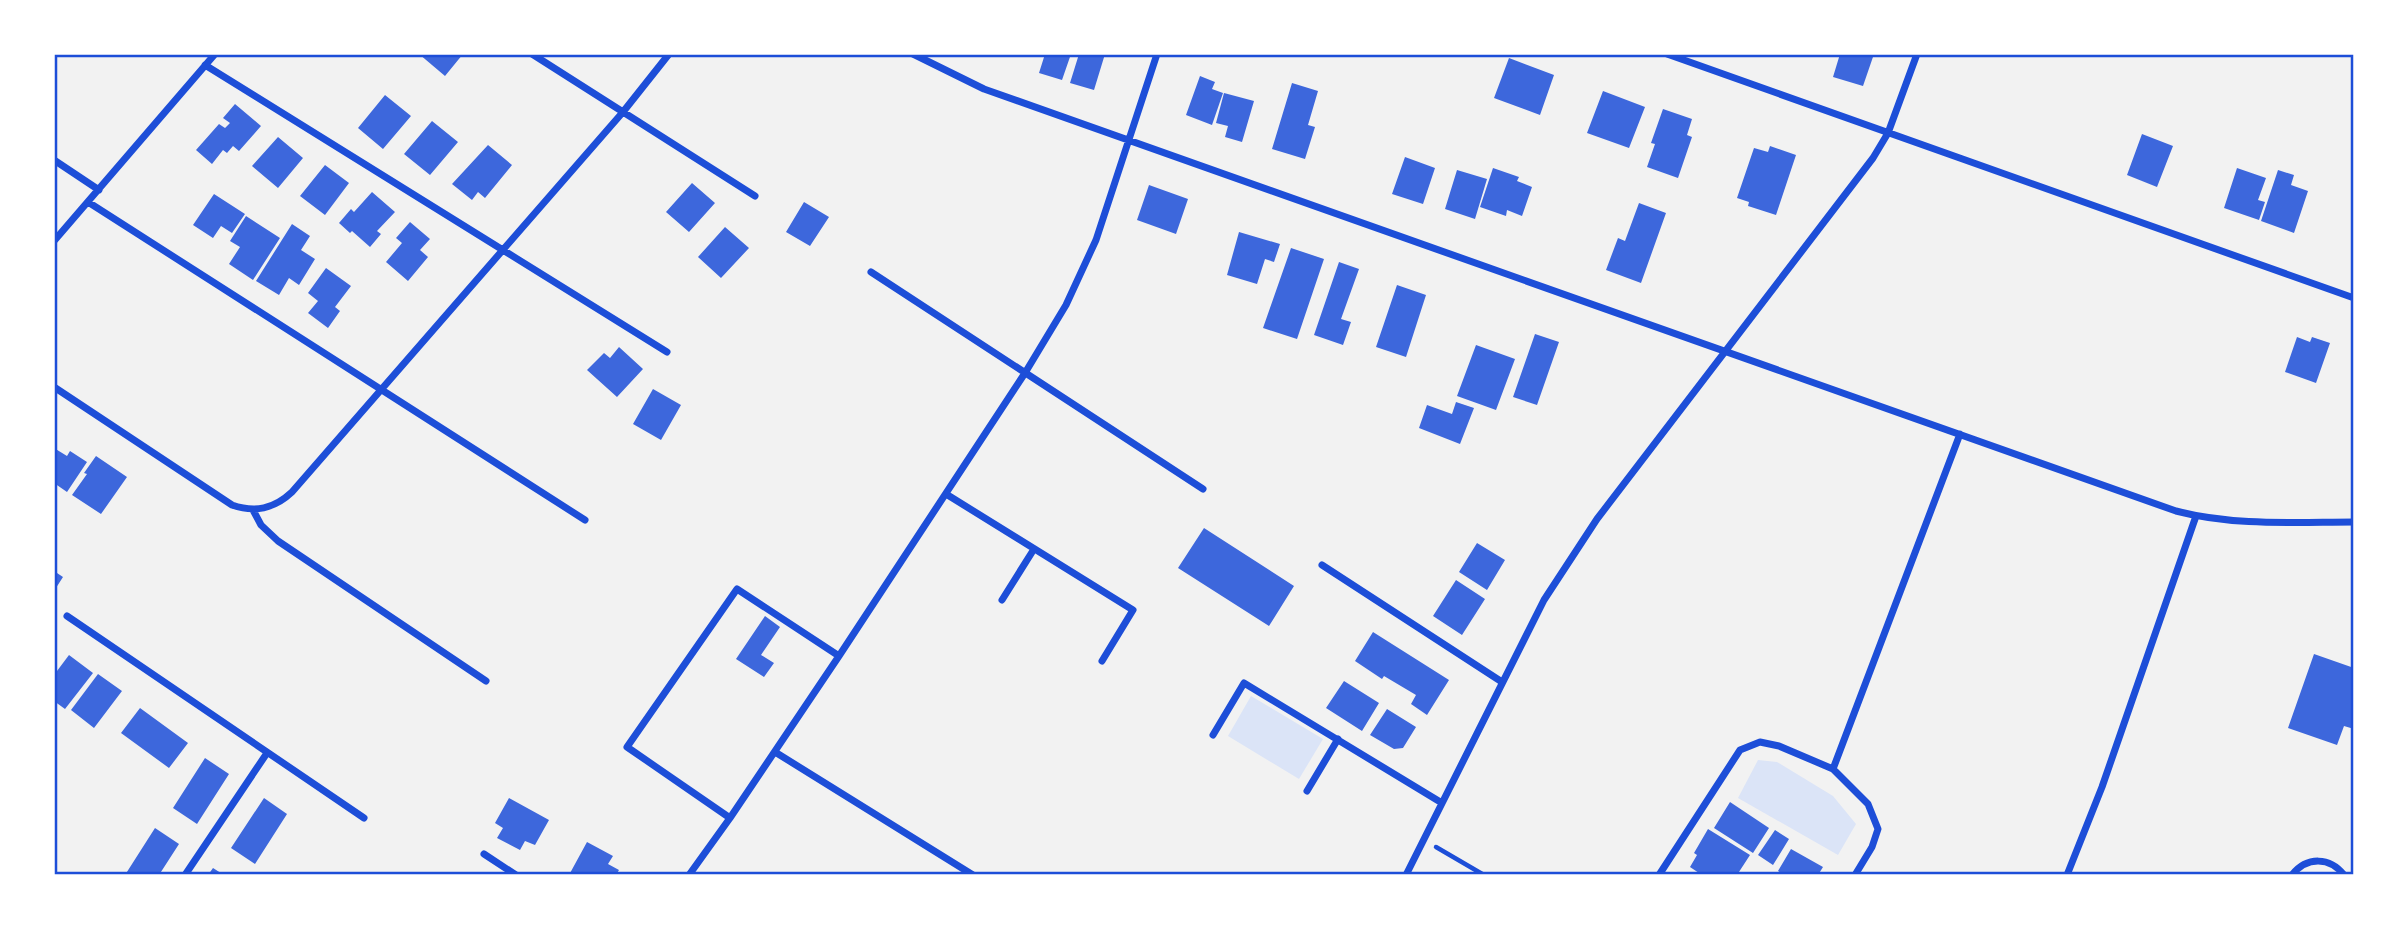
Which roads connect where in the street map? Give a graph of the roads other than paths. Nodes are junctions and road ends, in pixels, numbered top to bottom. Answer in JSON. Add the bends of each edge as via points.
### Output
{"nodes":[{"id":1,"x":215,"y":54,"type":"edge"},
{"id":2,"x":532,"y":54,"type":"edge"},
{"id":3,"x":669,"y":54,"type":"edge"},
{"id":4,"x":913,"y":54,"type":"edge"},
{"id":5,"x":1157,"y":54,"type":"edge"},
{"id":6,"x":1667,"y":54,"type":"edge"},
{"id":7,"x":1917,"y":54,"type":"edge"},
{"id":8,"x":205,"y":65,"type":"junction"},
{"id":9,"x":623,"y":112,"type":"junction"},
{"id":10,"x":1888,"y":133,"type":"junction"},
{"id":11,"x":1129,"y":140,"type":"junction"},
{"id":12,"x":54,"y":160,"type":"edge"},
{"id":13,"x":99,"y":190,"type":"junction"},
{"id":14,"x":755,"y":196,"type":"dead end"},
{"id":15,"x":88,"y":202,"type":"junction"},
{"id":16,"x":54,"y":242,"type":"edge"},
{"id":17,"x":502,"y":250,"type":"junction"},
{"id":18,"x":871,"y":272,"type":"dead end"},
{"id":19,"x":2354,"y":298,"type":"edge"},
{"id":20,"x":1726,"y":350,"type":"junction"},
{"id":21,"x":667,"y":352,"type":"dead end"},
{"id":22,"x":1025,"y":373,"type":"junction"},
{"id":23,"x":54,"y":387,"type":"edge"},
{"id":24,"x":380,"y":389,"type":"junction"},
{"id":25,"x":1960,"y":433,"type":"junction"},
{"id":26,"x":1203,"y":489,"type":"dead end"},
{"id":27,"x":946,"y":494,"type":"junction"},
{"id":28,"x":253,"y":510,"type":"junction"},
{"id":29,"x":2196,"y":516,"type":"junction"},
{"id":30,"x":585,"y":520,"type":"dead end"},
{"id":31,"x":2354,"y":522,"type":"edge"},
{"id":32,"x":1034,"y":549,"type":"junction"},
{"id":33,"x":1322,"y":565,"type":"dead end"},
{"id":34,"x":1002,"y":600,"type":"dead end"},
{"id":35,"x":66,"y":616,"type":"dead end"},
{"id":36,"x":839,"y":656,"type":"junction"},
{"id":37,"x":1102,"y":661,"type":"dead end"},
{"id":38,"x":486,"y":681,"type":"dead end"},
{"id":39,"x":1502,"y":682,"type":"junction"},
{"id":40,"x":1213,"y":735,"type":"dead end"},
{"id":41,"x":1338,"y":739,"type":"junction"},
{"id":42,"x":775,"y":752,"type":"junction"},
{"id":43,"x":267,"y":753,"type":"junction"},
{"id":44,"x":1833,"y":769,"type":"junction"},
{"id":45,"x":1307,"y":791,"type":"dead end"},
{"id":46,"x":1442,"y":803,"type":"junction"},
{"id":47,"x":364,"y":818,"type":"dead end"},
{"id":48,"x":730,"y":818,"type":"junction"},
{"id":49,"x":484,"y":854,"type":"dead end"},
{"id":50,"x":186,"y":875,"type":"edge"},
{"id":51,"x":516,"y":875,"type":"edge"},
{"id":52,"x":689,"y":875,"type":"edge"},
{"id":53,"x":973,"y":875,"type":"edge"},
{"id":54,"x":1406,"y":875,"type":"edge"},
{"id":55,"x":1659,"y":875,"type":"edge"},
{"id":56,"x":1855,"y":875,"type":"edge"},
{"id":57,"x":2067,"y":875,"type":"edge"},
{"id":58,"x":2292,"y":875,"type":"edge"},
{"id":59,"x":2344,"y":875,"type":"edge"}],
"edges":[{"from":1,"to":8,"type":"street"},
{"from":2,"to":9,"type":"street"},
{"from":3,"to":9,"type":"street"},
{"from":4,"to":11,"type":"street","via":[[984,89]]},
{"from":5,"to":11,"type":"street"},
{"from":6,"to":10,"type":"street"},
{"from":7,"to":10,"type":"street"},
{"from":8,"to":13,"type":"street"},
{"from":8,"to":17,"type":"street"},
{"from":9,"to":14,"type":"street"},
{"from":9,"to":17,"type":"street"},
{"from":10,"to":19,"type":"street"},
{"from":10,"to":20,"type":"street"},
{"from":11,"to":20,"type":"street"},
{"from":11,"to":22,"type":"street","via":[[1084,268]]},
{"from":12,"to":13,"type":"street"},
{"from":13,"to":15,"type":"street"},
{"from":15,"to":16,"type":"street"},
{"from":15,"to":24,"type":"street"},
{"from":17,"to":21,"type":"street"},
{"from":17,"to":24,"type":"street"},
{"from":18,"to":22,"type":"street"},
{"from":20,"to":25,"type":"street"},
{"from":20,"to":39,"type":"street","via":[[1569,559]]},
{"from":22,"to":26,"type":"street"},
{"from":22,"to":27,"type":"street"},
{"from":23,"to":28,"type":"street","via":[[232,505]]},
{"from":24,"to":28,"type":"street","via":[[284,500]]},
{"from":24,"to":30,"type":"street"},
{"from":25,"to":29,"type":"street"},
{"from":25,"to":44,"type":"street"},
{"from":27,"to":32,"type":"street"},
{"from":27,"to":36,"type":"street"},
{"from":28,"to":38,"type":"street","via":[[278,541]]},
{"from":29,"to":31,"type":"street","via":[[2241,522]]},
{"from":29,"to":57,"type":"street"},
{"from":32,"to":34,"type":"street"},
{"from":32,"to":37,"type":"street","via":[[1133,610]]},
{"from":33,"to":39,"type":"street"},
{"from":35,"to":43,"type":"street"},
{"from":36,"to":42,"type":"street"},
{"from":36,"to":48,"type":"street","via":[[737,589],[627,747]]},
{"from":39,"to":46,"type":"street"},
{"from":40,"to":41,"type":"street","via":[[1244,683]]},
{"from":41,"to":45,"type":"street"},
{"from":41,"to":46,"type":"street"},
{"from":42,"to":48,"type":"street"},
{"from":42,"to":53,"type":"street"},
{"from":43,"to":47,"type":"street"},
{"from":43,"to":50,"type":"street"},
{"from":44,"to":55,"type":"street","via":[[1760,742],[1740,750]]},
{"from":44,"to":56,"type":"street","via":[[1868,804],[1878,829]]},
{"from":46,"to":54,"type":"street"},
{"from":48,"to":52,"type":"street"},
{"from":49,"to":51,"type":"street"},
{"from":58,"to":59,"type":"street","via":[[2316,860],[2336,866]]}]}
